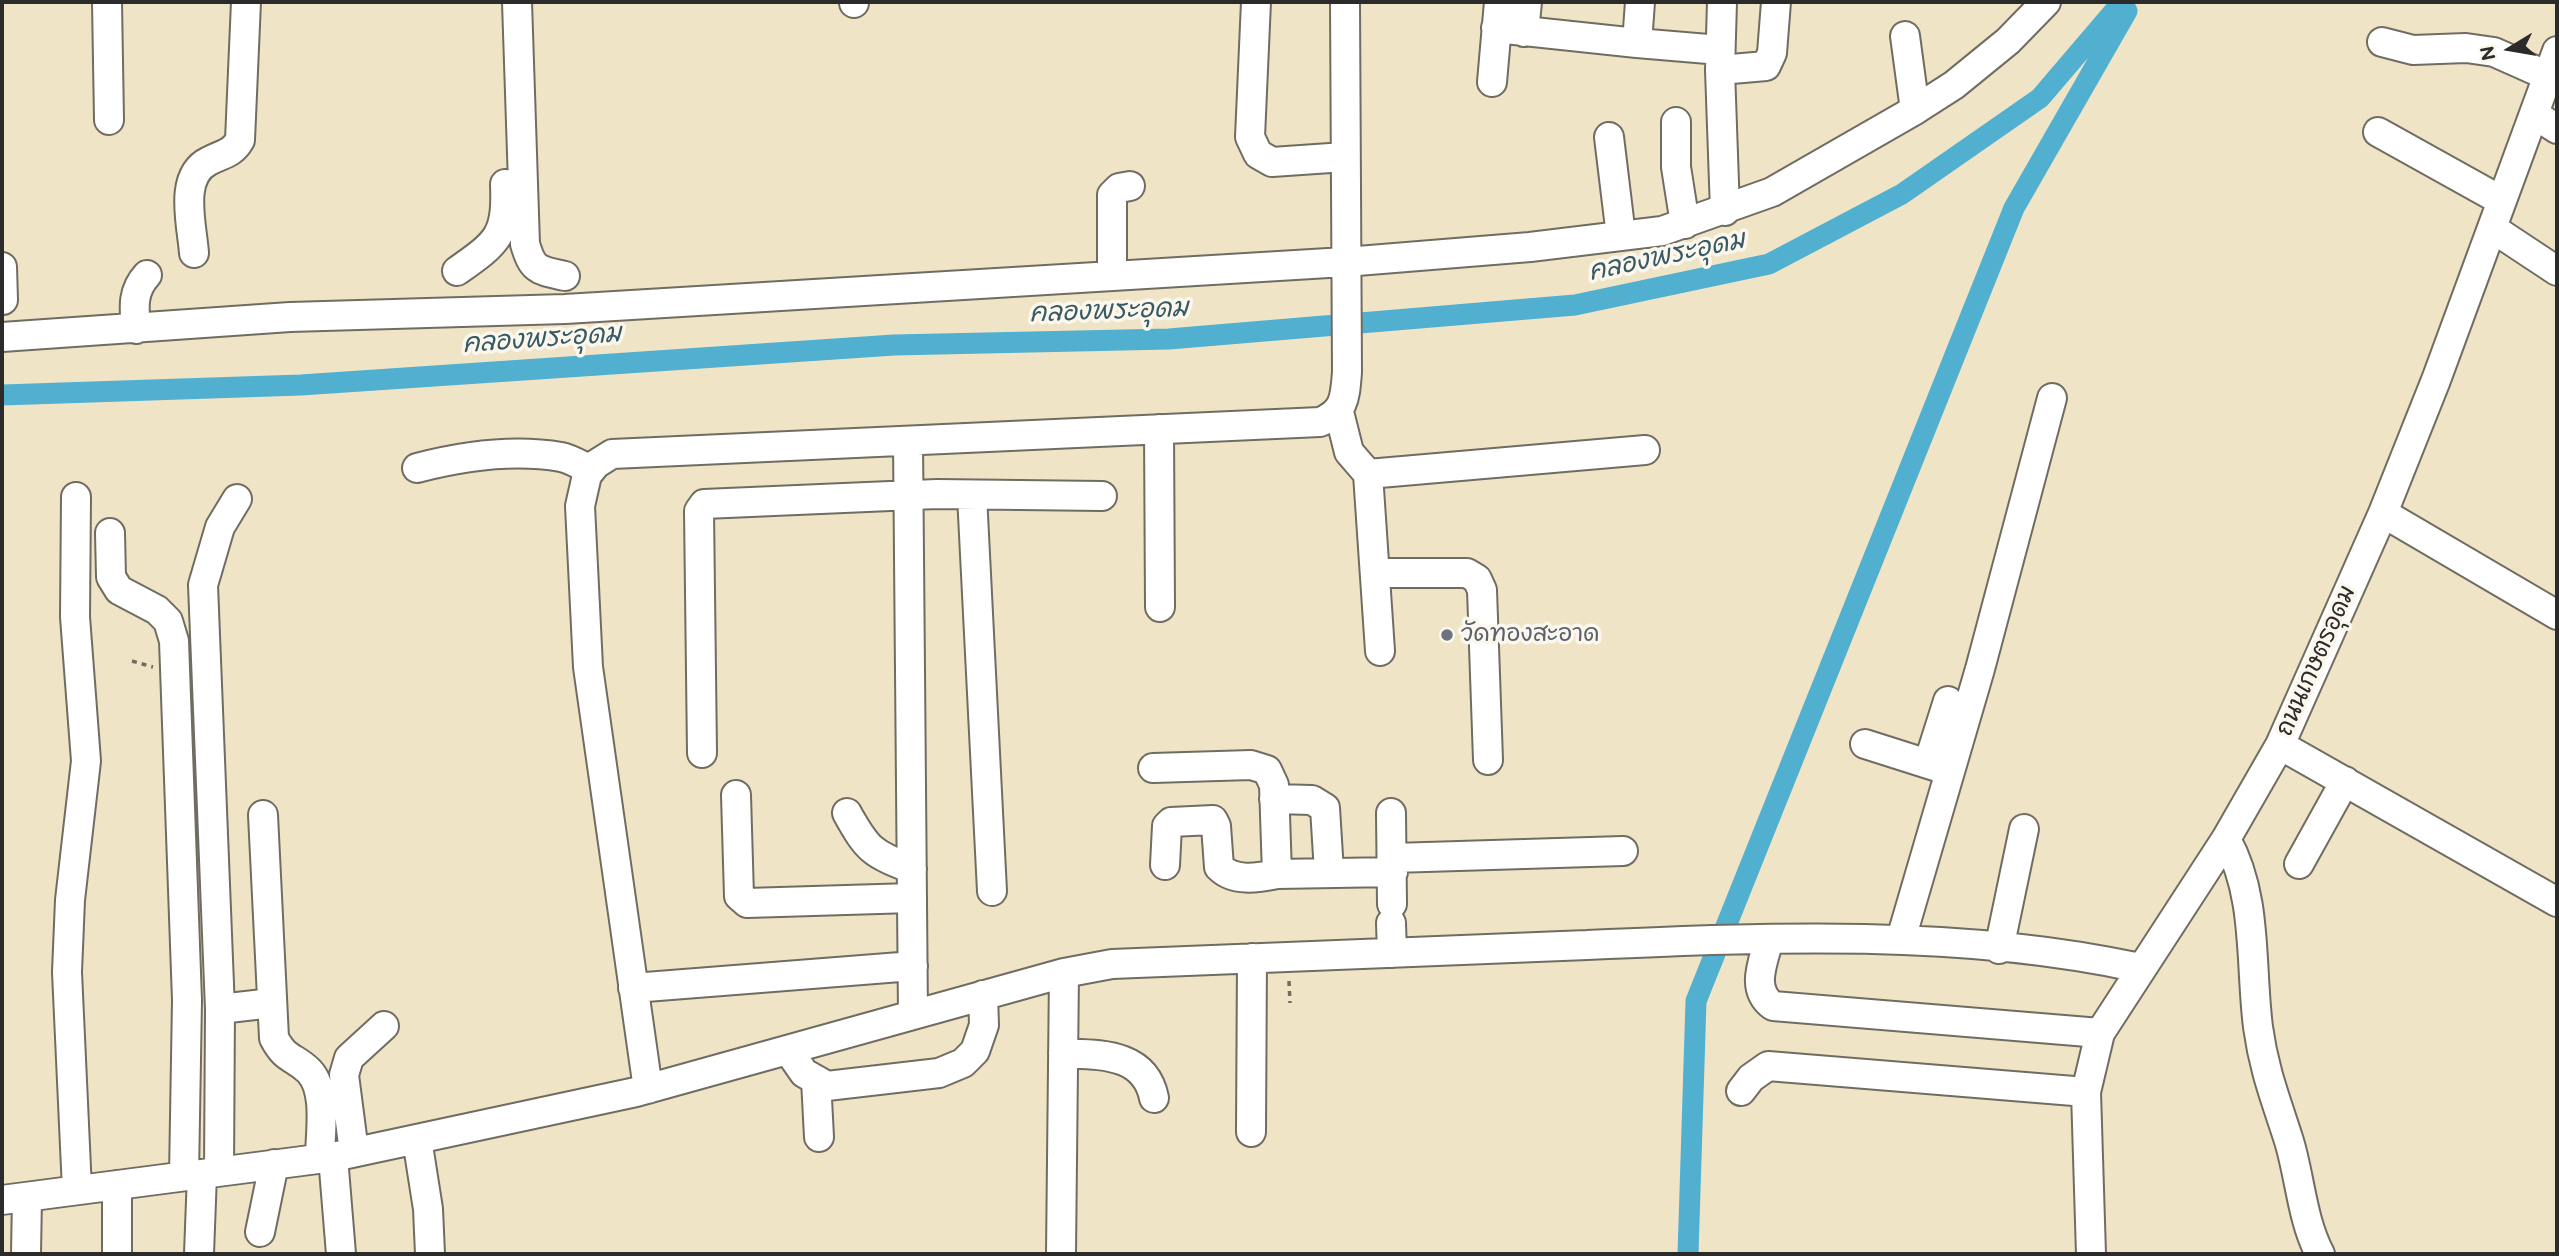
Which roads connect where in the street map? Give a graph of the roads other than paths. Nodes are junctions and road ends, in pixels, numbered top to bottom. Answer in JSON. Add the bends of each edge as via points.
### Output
{"nodes":[{"id":1,"x":107,"y":2,"type":"edge"},
{"id":2,"x":246,"y":2,"type":"edge"},
{"id":3,"x":501,"y":2,"type":"edge"},
{"id":4,"x":517,"y":2,"type":"edge"},
{"id":5,"x":1256,"y":2,"type":"edge"},
{"id":6,"x":1345,"y":2,"type":"edge"},
{"id":7,"x":1527,"y":2,"type":"edge"},
{"id":8,"x":1640,"y":2,"type":"edge"},
{"id":9,"x":1722,"y":2,"type":"edge"},
{"id":10,"x":1776,"y":2,"type":"edge"},
{"id":11,"x":2046,"y":2,"type":"edge"},
{"id":12,"x":1498,"y":15,"type":"edge"},
{"id":13,"x":1524,"y":32,"type":"junction"},
{"id":14,"x":1905,"y":36,"type":"dead end"},
{"id":15,"x":2382,"y":42,"type":"dead end"},
{"id":16,"x":1637,"y":43,"type":"junction"},
{"id":17,"x":1720,"y":60,"type":"junction"},
{"id":18,"x":2553,"y":64,"type":"edge"},
{"id":19,"x":1492,"y":82,"type":"dead end"},
{"id":20,"x":1915,"y":110,"type":"junction"},
{"id":21,"x":2534,"y":114,"type":"junction"},
{"id":22,"x":109,"y":120,"type":"dead end"},
{"id":23,"x":1676,"y":122,"type":"dead end"},
{"id":24,"x":2557,"y":130,"type":"edge"},
{"id":25,"x":2378,"y":132,"type":"dead end"},
{"id":26,"x":1609,"y":137,"type":"dead end"},
{"id":27,"x":1345,"y":157,"type":"junction"},
{"id":28,"x":1130,"y":186,"type":"dead end"},
{"id":29,"x":2502,"y":201,"type":"junction"},
{"id":30,"x":1725,"y":211,"type":"junction"},
{"id":31,"x":1685,"y":224,"type":"junction"},
{"id":32,"x":2492,"y":228,"type":"junction"},
{"id":33,"x":1622,"y":236,"type":"junction"},
{"id":34,"x":194,"y":253,"type":"dead end"},
{"id":35,"x":2,"y":267,"type":"edge"},
{"id":36,"x":457,"y":271,"type":"dead end"},
{"id":37,"x":2557,"y":271,"type":"edge"},
{"id":38,"x":1345,"y":273,"type":"junction"},
{"id":39,"x":147,"y":275,"type":"dead end"},
{"id":40,"x":1112,"y":275,"type":"junction"},
{"id":41,"x":565,"y":276,"type":"dead end"},
{"id":42,"x":3,"y":300,"type":"edge"},
{"id":43,"x":136,"y":329,"type":"junction"},
{"id":44,"x":2,"y":337,"type":"edge"},
{"id":45,"x":2052,"y":398,"type":"dead end"},
{"id":46,"x":1339,"y":412,"type":"junction"},
{"id":47,"x":1159,"y":429,"type":"junction"},
{"id":48,"x":908,"y":441,"type":"junction"},
{"id":49,"x":1645,"y":450,"type":"dead end"},
{"id":50,"x":417,"y":468,"type":"dead end"},
{"id":51,"x":591,"y":470,"type":"junction"},
{"id":52,"x":1368,"y":474,"type":"junction"},
{"id":53,"x":972,"y":495,"type":"junction"},
{"id":54,"x":909,"y":496,"type":"junction"},
{"id":55,"x":1102,"y":496,"type":"dead end"},
{"id":56,"x":76,"y":498,"type":"dead end"},
{"id":57,"x":237,"y":499,"type":"dead end"},
{"id":58,"x":2383,"y":513,"type":"junction"},
{"id":59,"x":110,"y":533,"type":"dead end"},
{"id":60,"x":1375,"y":573,"type":"junction"},
{"id":61,"x":1160,"y":607,"type":"dead end"},
{"id":62,"x":2557,"y":615,"type":"edge"},
{"id":63,"x":1380,"y":651,"type":"dead end"},
{"id":64,"x":1948,"y":701,"type":"dead end"},
{"id":65,"x":1865,"y":744,"type":"dead end"},
{"id":66,"x":2280,"y":745,"type":"junction"},
{"id":67,"x":702,"y":753,"type":"dead end"},
{"id":68,"x":1488,"y":760,"type":"dead end"},
{"id":69,"x":1153,"y":768,"type":"dead end"},
{"id":70,"x":1939,"y":768,"type":"junction"},
{"id":71,"x":2345,"y":781,"type":"junction"},
{"id":72,"x":736,"y":794,"type":"dead end"},
{"id":73,"x":1274,"y":799,"type":"junction"},
{"id":74,"x":847,"y":813,"type":"dead end"},
{"id":75,"x":1391,"y":813,"type":"dead end"},
{"id":76,"x":263,"y":814,"type":"dead end"},
{"id":77,"x":2024,"y":829,"type":"dead end"},
{"id":78,"x":2225,"y":839,"type":"junction"},
{"id":79,"x":1623,"y":851,"type":"dead end"},
{"id":80,"x":2299,"y":863,"type":"dead end"},
{"id":81,"x":1166,"y":865,"type":"dead end"},
{"id":82,"x":1393,"y":865,"type":"junction"},
{"id":83,"x":912,"y":869,"type":"junction"},
{"id":84,"x":1329,"y":872,"type":"junction"},
{"id":85,"x":1277,"y":874,"type":"junction"},
{"id":86,"x":992,"y":891,"type":"dead end"},
{"id":87,"x":912,"y":898,"type":"junction"},
{"id":88,"x":2557,"y":902,"type":"edge"},
{"id":89,"x":1758,"y":939,"type":"junction"},
{"id":90,"x":1901,"y":939,"type":"junction"},
{"id":91,"x":1999,"y":949,"type":"junction"},
{"id":92,"x":1392,"y":953,"type":"junction"},
{"id":93,"x":1252,"y":958,"type":"junction"},
{"id":94,"x":913,"y":966,"type":"junction"},
{"id":95,"x":2140,"y":968,"type":"junction"},
{"id":96,"x":1064,"y":973,"type":"junction"},
{"id":97,"x":633,"y":988,"type":"junction"},
{"id":98,"x":983,"y":995,"type":"junction"},
{"id":99,"x":272,"y":1003,"type":"junction"},
{"id":100,"x":220,"y":1009,"type":"junction"},
{"id":101,"x":913,"y":1015,"type":"junction"},
{"id":102,"x":384,"y":1026,"type":"dead end"},
{"id":103,"x":2100,"y":1033,"type":"junction"},
{"id":104,"x":788,"y":1050,"type":"junction"},
{"id":105,"x":1063,"y":1054,"type":"junction"},
{"id":106,"x":816,"y":1080,"type":"junction"},
{"id":107,"x":648,"y":1089,"type":"junction"},
{"id":108,"x":1741,"y":1091,"type":"dead end"},
{"id":109,"x":2087,"y":1092,"type":"junction"},
{"id":110,"x":1154,"y":1098,"type":"dead end"},
{"id":111,"x":1251,"y":1132,"type":"dead end"},
{"id":112,"x":819,"y":1137,"type":"dead end"},
{"id":113,"x":417,"y":1139,"type":"junction"},
{"id":114,"x":336,"y":1156,"type":"junction"},
{"id":115,"x":274,"y":1164,"type":"junction"},
{"id":116,"x":202,"y":1174,"type":"junction"},
{"id":117,"x":117,"y":1185,"type":"junction"},
{"id":118,"x":77,"y":1190,"type":"junction"},
{"id":119,"x":15,"y":1198,"type":"edge"},
{"id":120,"x":260,"y":1232,"type":"dead end"},
{"id":121,"x":26,"y":1254,"type":"edge"},
{"id":122,"x":117,"y":1254,"type":"edge"},
{"id":123,"x":199,"y":1254,"type":"edge"},
{"id":124,"x":341,"y":1254,"type":"edge"},
{"id":125,"x":430,"y":1254,"type":"edge"},
{"id":126,"x":1061,"y":1254,"type":"edge"},
{"id":127,"x":2091,"y":1254,"type":"edge"},
{"id":128,"x":2320,"y":1254,"type":"edge"}],
"edges":[{"from":1,"to":22,"type":"street"},
{"from":2,"to":34,"type":"street","via":[[240,140],[235,149],[198,168],[192,178]]},
{"from":3,"to":36,"type":"street","via":[[506,216],[489,248]]},
{"from":4,"to":41,"type":"street","via":[[525,244],[531,264]]},
{"from":5,"to":27,"type":"street","via":[[1250,137],[1258,154],[1272,162]]},
{"from":6,"to":27,"type":"street"},
{"from":7,"to":13,"type":"street"},
{"from":8,"to":16,"type":"street"},
{"from":9,"to":17,"type":"street"},
{"from":10,"to":17,"type":"street","via":[[1772,53],[1766,66]]},
{"from":11,"to":20,"type":"street","via":[[2008,41]]},
{"from":12,"to":13,"type":"street"},
{"from":12,"to":19,"type":"street"},
{"from":13,"to":16,"type":"street"},
{"from":14,"to":20,"type":"street"},
{"from":15,"to":18,"type":"street","via":[[2413,50],[2466,48]]},
{"from":16,"to":17,"type":"street"},
{"from":17,"to":30,"type":"street"},
{"from":18,"to":21,"type":"street","name":"ถนนเกษตรอุดม"},
{"from":20,"to":30,"type":"street","via":[[1772,192]]},
{"from":21,"to":24,"type":"street"},
{"from":21,"to":29,"type":"street","name":"ถนนเกษตรอุดม"},
{"from":23,"to":31,"type":"street","via":[[1676,167]]},
{"from":25,"to":29,"type":"street"},
{"from":26,"to":33,"type":"street"},
{"from":27,"to":38,"type":"street"},
{"from":28,"to":40,"type":"street","via":[[1112,195]]},
{"from":29,"to":32,"type":"street","name":"ถนนเกษตรอุดม"},
{"from":30,"to":31,"type":"street"},
{"from":31,"to":33,"type":"street","via":[[1662,232]]},
{"from":32,"to":37,"type":"street"},
{"from":32,"to":58,"type":"street","name":"ถนนเกษตรอุดม"},
{"from":33,"to":38,"type":"street"},
{"from":35,"to":42,"type":"street"},
{"from":38,"to":40,"type":"street"},
{"from":38,"to":46,"type":"street","via":[[1347,372]]},
{"from":39,"to":43,"type":"street","via":[[134,302]]},
{"from":40,"to":43,"type":"street","via":[[565,309],[290,317]]},
{"from":43,"to":44,"type":"street"},
{"from":45,"to":70,"type":"street"},
{"from":46,"to":47,"type":"street","via":[[1320,422]]},
{"from":46,"to":52,"type":"street","via":[[1349,452]]},
{"from":47,"to":48,"type":"street"},
{"from":47,"to":61,"type":"street"},
{"from":48,"to":51,"type":"street","via":[[612,454]]},
{"from":48,"to":54,"type":"street"},
{"from":49,"to":52,"type":"street"},
{"from":50,"to":51,"type":"street","via":[[458,458],[508,454],[564,457]]},
{"from":51,"to":97,"type":"street","via":[[580,506],[588,667]]},
{"from":52,"to":60,"type":"street"},
{"from":53,"to":54,"type":"street"},
{"from":53,"to":55,"type":"street"},
{"from":53,"to":86,"type":"street"},
{"from":54,"to":67,"type":"street","via":[[704,504],[699,511]]},
{"from":54,"to":83,"type":"street"},
{"from":56,"to":118,"type":"street","via":[[75,617],[86,761],[67,972]]},
{"from":57,"to":100,"type":"street","via":[[220,527],[203,584]]},
{"from":58,"to":62,"type":"street"},
{"from":58,"to":66,"type":"street","name":"ถนนเกษตรอุดม"},
{"from":59,"to":116,"type":"street","via":[[111,577],[119,590],[168,621],[174,641],[187,1000]]},
{"from":60,"to":63,"type":"street"},
{"from":60,"to":68,"type":"street","via":[[1467,573],[1477,579],[1482,590]]},
{"from":64,"to":70,"type":"street"},
{"from":65,"to":70,"type":"street"},
{"from":66,"to":71,"type":"street"},
{"from":66,"to":78,"type":"street","name":"ถนนเกษตรอุดม"},
{"from":69,"to":73,"type":"street","via":[[1251,765],[1267,771]]},
{"from":70,"to":90,"type":"street"},
{"from":71,"to":80,"type":"street"},
{"from":71,"to":88,"type":"street"},
{"from":72,"to":87,"type":"street","via":[[739,896],[747,903]]},
{"from":73,"to":84,"type":"street","via":[[1312,800],[1325,808]]},
{"from":73,"to":85,"type":"street"},
{"from":74,"to":83,"type":"street","via":[[862,841],[876,854]]},
{"from":75,"to":82,"type":"street"},
{"from":76,"to":99,"type":"street"},
{"from":77,"to":91,"type":"street"},
{"from":78,"to":95,"type":"street","name":"ถนนเกษตรอุดม"},
{"from":78,"to":128,"type":"street","via":[[2244,883],[2258,1027],[2269,1087]]},
{"from":79,"to":82,"type":"street"},
{"from":81,"to":85,"type":"street","via":[[1167,826],[1206,819],[1216,826],[1219,867],[1226,874],[1243,878]]},
{"from":82,"to":84,"type":"street"},
{"from":82,"to":92,"type":"street"},
{"from":83,"to":87,"type":"street"},
{"from":84,"to":85,"type":"street"},
{"from":87,"to":94,"type":"street"},
{"from":89,"to":90,"type":"street"},
{"from":89,"to":92,"type":"street"},
{"from":89,"to":103,"type":"street","via":[[1758,984],[1763,998],[1773,1006]]},
{"from":90,"to":91,"type":"street"},
{"from":91,"to":95,"type":"street"},
{"from":92,"to":93,"type":"street"},
{"from":93,"to":96,"type":"street","via":[[1112,964]]},
{"from":93,"to":111,"type":"street"},
{"from":94,"to":97,"type":"street"},
{"from":94,"to":101,"type":"street"},
{"from":95,"to":103,"type":"street","name":"ถนนเกษตรอุดม"},
{"from":96,"to":98,"type":"street"},
{"from":96,"to":105,"type":"street"},
{"from":97,"to":107,"type":"street"},
{"from":98,"to":101,"type":"street"},
{"from":98,"to":106,"type":"street","via":[[984,1025],[975,1051],[963,1063],[939,1073],[827,1086]]},
{"from":99,"to":100,"type":"street"},
{"from":99,"to":114,"type":"street","via":[[274,1038],[283,1055],[309,1071],[320,1088]]},
{"from":100,"to":116,"type":"street"},
{"from":101,"to":104,"type":"street"},
{"from":102,"to":114,"type":"street","via":[[349,1058]]},
{"from":103,"to":109,"type":"street","name":"ถนนเกษตรอุดม"},
{"from":104,"to":106,"type":"street","via":[[804,1073]]},
{"from":104,"to":107,"type":"street"},
{"from":105,"to":110,"type":"street","via":[[1101,1055],[1130,1063],[1151,1082]]},
{"from":105,"to":126,"type":"street"},
{"from":106,"to":112,"type":"street"},
{"from":107,"to":113,"type":"street"},
{"from":108,"to":109,"type":"street","via":[[1768,1066]]},
{"from":109,"to":127,"type":"street","name":"ถนนเกษตรอุดม"},
{"from":113,"to":114,"type":"street"},
{"from":113,"to":125,"type":"street"},
{"from":114,"to":115,"type":"street"},
{"from":114,"to":124,"type":"street"},
{"from":115,"to":116,"type":"street"},
{"from":115,"to":120,"type":"street"},
{"from":116,"to":117,"type":"street"},
{"from":116,"to":123,"type":"street"},
{"from":117,"to":118,"type":"street"},
{"from":117,"to":122,"type":"street"},
{"from":118,"to":119,"type":"street"},
{"from":119,"to":121,"type":"street"}]}
